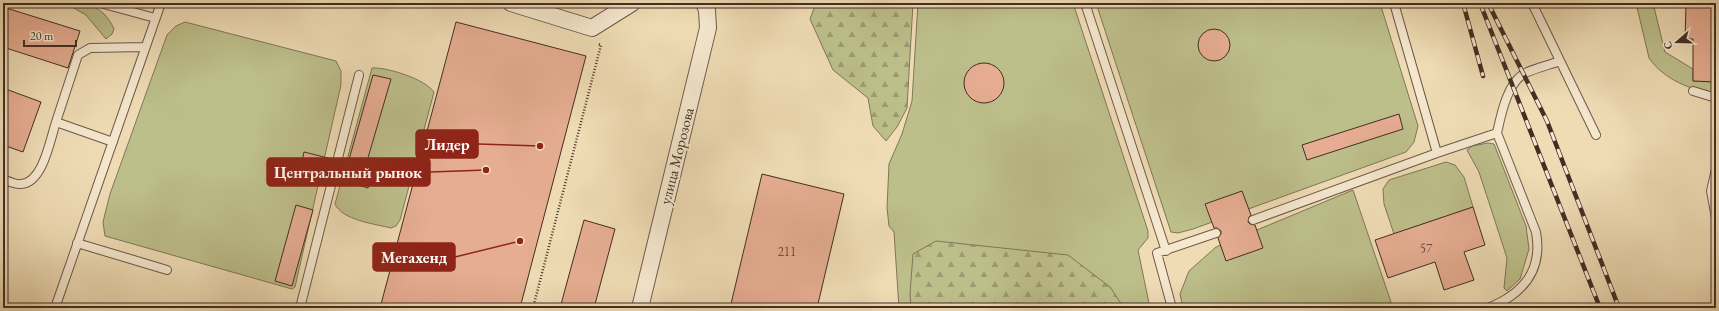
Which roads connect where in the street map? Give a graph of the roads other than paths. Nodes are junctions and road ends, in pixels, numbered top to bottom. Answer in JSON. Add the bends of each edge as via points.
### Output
{"nodes":[{"id":1,"x":100,"y":3,"type":"edge"},
{"id":2,"x":161,"y":3,"type":"edge"},
{"id":3,"x":511,"y":3,"type":"edge"},
{"id":4,"x":632,"y":3,"type":"edge"},
{"id":5,"x":704,"y":3,"type":"edge"},
{"id":6,"x":1085,"y":3,"type":"edge"},
{"id":7,"x":1394,"y":3,"type":"edge"},
{"id":8,"x":1532,"y":3,"type":"edge"},
{"id":9,"x":155,"y":18,"type":"junction"},
{"id":10,"x":145,"y":47,"type":"junction"},
{"id":11,"x":1560,"y":61,"type":"junction"},
{"id":12,"x":359,"y":75,"type":"dead end"},
{"id":13,"x":1693,"y":91,"type":"dead end"},
{"id":14,"x":1716,"y":98,"type":"edge"},
{"id":15,"x":56,"y":122,"type":"junction"},
{"id":16,"x":1497,"y":133,"type":"junction"},
{"id":17,"x":1596,"y":136,"type":"dead end"},
{"id":18,"x":113,"y":142,"type":"junction"},
{"id":19,"x":1437,"y":153,"type":"junction"},
{"id":20,"x":1716,"y":169,"type":"edge"},
{"id":21,"x":3,"y":179,"type":"edge"},
{"id":22,"x":1716,"y":218,"type":"edge"},
{"id":23,"x":1253,"y":220,"type":"dead end"},
{"id":24,"x":1216,"y":233,"type":"dead end"},
{"id":25,"x":77,"y":243,"type":"junction"},
{"id":26,"x":1166,"y":251,"type":"junction"},
{"id":27,"x":167,"y":270,"type":"dead end"},
{"id":28,"x":55,"y":308,"type":"edge"},
{"id":29,"x":300,"y":308,"type":"edge"},
{"id":30,"x":640,"y":308,"type":"edge"},
{"id":31,"x":1172,"y":308,"type":"edge"},
{"id":32,"x":1488,"y":308,"type":"edge"}],
"edges":[{"from":1,"to":9,"type":"lane"},
{"from":2,"to":9,"type":"lane"},
{"from":3,"to":4,"type":"street","via":[[592,28]]},
{"from":5,"to":30,"type":"street","name":"улица Морозова","via":[[708,28]]},
{"from":6,"to":26,"type":"lane"},
{"from":7,"to":19,"type":"lane"},
{"from":8,"to":11,"type":"lane"},
{"from":9,"to":10,"type":"lane"},
{"from":10,"to":15,"type":"lane","via":[[90,48],[78,55]]},
{"from":10,"to":18,"type":"lane"},
{"from":11,"to":16,"type":"lane","via":[[1524,74],[1518,79],[1508,94]]},
{"from":11,"to":17,"type":"lane"},
{"from":12,"to":29,"type":"lane"},
{"from":13,"to":14,"type":"lane"},
{"from":15,"to":18,"type":"lane"},
{"from":15,"to":21,"type":"lane","via":[[39,172],[32,180],[20,185]]},
{"from":16,"to":19,"type":"lane"},
{"from":16,"to":32,"type":"lane","via":[[1531,220],[1538,246],[1532,272],[1524,284],[1512,296]]},
{"from":18,"to":25,"type":"lane"},
{"from":19,"to":23,"type":"lane"},
{"from":20,"to":22,"type":"lane","via":[[1711,191]]},
{"from":24,"to":26,"type":"lane"},
{"from":25,"to":27,"type":"lane"},
{"from":25,"to":28,"type":"lane"},
{"from":26,"to":31,"type":"lane","via":[[1157,253]]}]}
